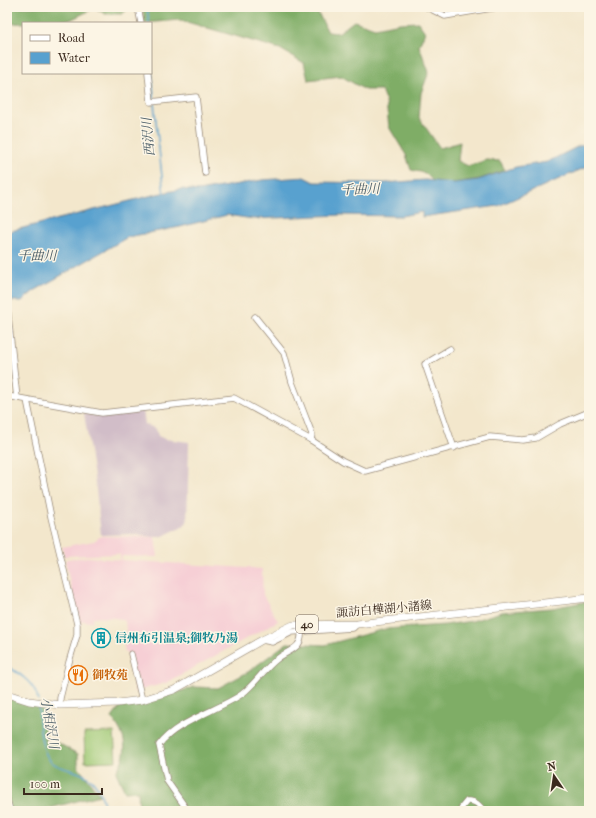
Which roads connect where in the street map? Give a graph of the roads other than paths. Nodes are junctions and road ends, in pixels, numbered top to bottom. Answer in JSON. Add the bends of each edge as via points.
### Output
{"nodes":[{"id":1,"x":138,"y":7,"type":"edge"},
{"id":2,"x":427,"y":7,"type":"edge"},
{"id":3,"x":498,"y":7,"type":"edge"},
{"id":4,"x":141,"y":22,"type":"edge"},
{"id":5,"x":148,"y":74,"type":"edge"},
{"id":6,"x":205,"y":173,"type":"dead end"},
{"id":7,"x":7,"y":306,"type":"edge"},
{"id":8,"x":255,"y":317,"type":"dead end"},
{"id":9,"x":450,"y":349,"type":"dead end"},
{"id":10,"x":7,"y":396,"type":"edge"},
{"id":11,"x":17,"y":398,"type":"junction"},
{"id":12,"x":27,"y":400,"type":"junction"},
{"id":13,"x":589,"y":412,"type":"edge"},
{"id":14,"x":311,"y":440,"type":"junction"},
{"id":15,"x":454,"y":448,"type":"junction"},
{"id":16,"x":589,"y":598,"type":"edge"},
{"id":17,"x":357,"y":624,"type":"junction"},
{"id":18,"x":301,"y":632,"type":"junction"},
{"id":19,"x":262,"y":640,"type":"junction"},
{"id":20,"x":131,"y":654,"type":"dead end"},
{"id":21,"x":7,"y":694,"type":"edge"},
{"id":22,"x":142,"y":700,"type":"junction"},
{"id":23,"x":60,"y":705,"type":"junction"},
{"id":24,"x":7,"y":799,"type":"edge"},
{"id":25,"x":10,"y":811,"type":"edge"},
{"id":26,"x":188,"y":811,"type":"edge"},
{"id":27,"x":461,"y":811,"type":"edge"},
{"id":28,"x":484,"y":811,"type":"edge"},
{"id":29,"x":543,"y":811,"type":"edge"},
{"id":30,"x":554,"y":811,"type":"edge"}],
"edges":[{"from":1,"to":4,"type":"street"},
{"from":2,"to":3,"type":"street","via":[[445,16]]},
{"from":5,"to":6,"type":"street","via":[[151,102],[196,98]]},
{"from":7,"to":11,"type":"street"},
{"from":8,"to":14,"type":"street","via":[[284,353],[312,434]]},
{"from":9,"to":15,"type":"street","via":[[425,364]]},
{"from":10,"to":11,"type":"street"},
{"from":11,"to":12,"type":"street"},
{"from":12,"to":14,"type":"street","via":[[102,413],[234,398]]},
{"from":12,"to":23,"type":"street","via":[[51,517],[77,624],[78,635]]},
{"from":13,"to":15,"type":"street","via":[[536,438],[524,440],[490,437]]},
{"from":14,"to":15,"type":"street","via":[[343,461],[365,471]]},
{"from":16,"to":17,"type":"main road","name":"諏訪白樺湖小諸線","number":"40"},
{"from":17,"to":18,"type":"street","via":[[353,628]]},
{"from":17,"to":19,"type":"main road","name":"諏訪白樺湖小諸線","number":"40","via":[[294,625]]},
{"from":18,"to":19,"type":"street","via":[[292,632],[272,642]]},
{"from":18,"to":26,"type":"street","via":[[299,646],[276,660],[242,693],[162,740],[159,745],[167,781]]},
{"from":19,"to":22,"type":"main road","name":"諏訪白樺湖小諸線","number":"40","via":[[174,690]]},
{"from":20,"to":22,"type":"street"},
{"from":21,"to":23,"type":"main road","name":"諏訪白樺湖小諸線","number":"40","via":[[29,701]]},
{"from":22,"to":23,"type":"main road","name":"諏訪白樺湖小諸線","number":"40"},
{"from":24,"to":25,"type":"street"},
{"from":27,"to":28,"type":"street","via":[[467,801],[472,800]]},
{"from":29,"to":30,"type":"street"}]}
